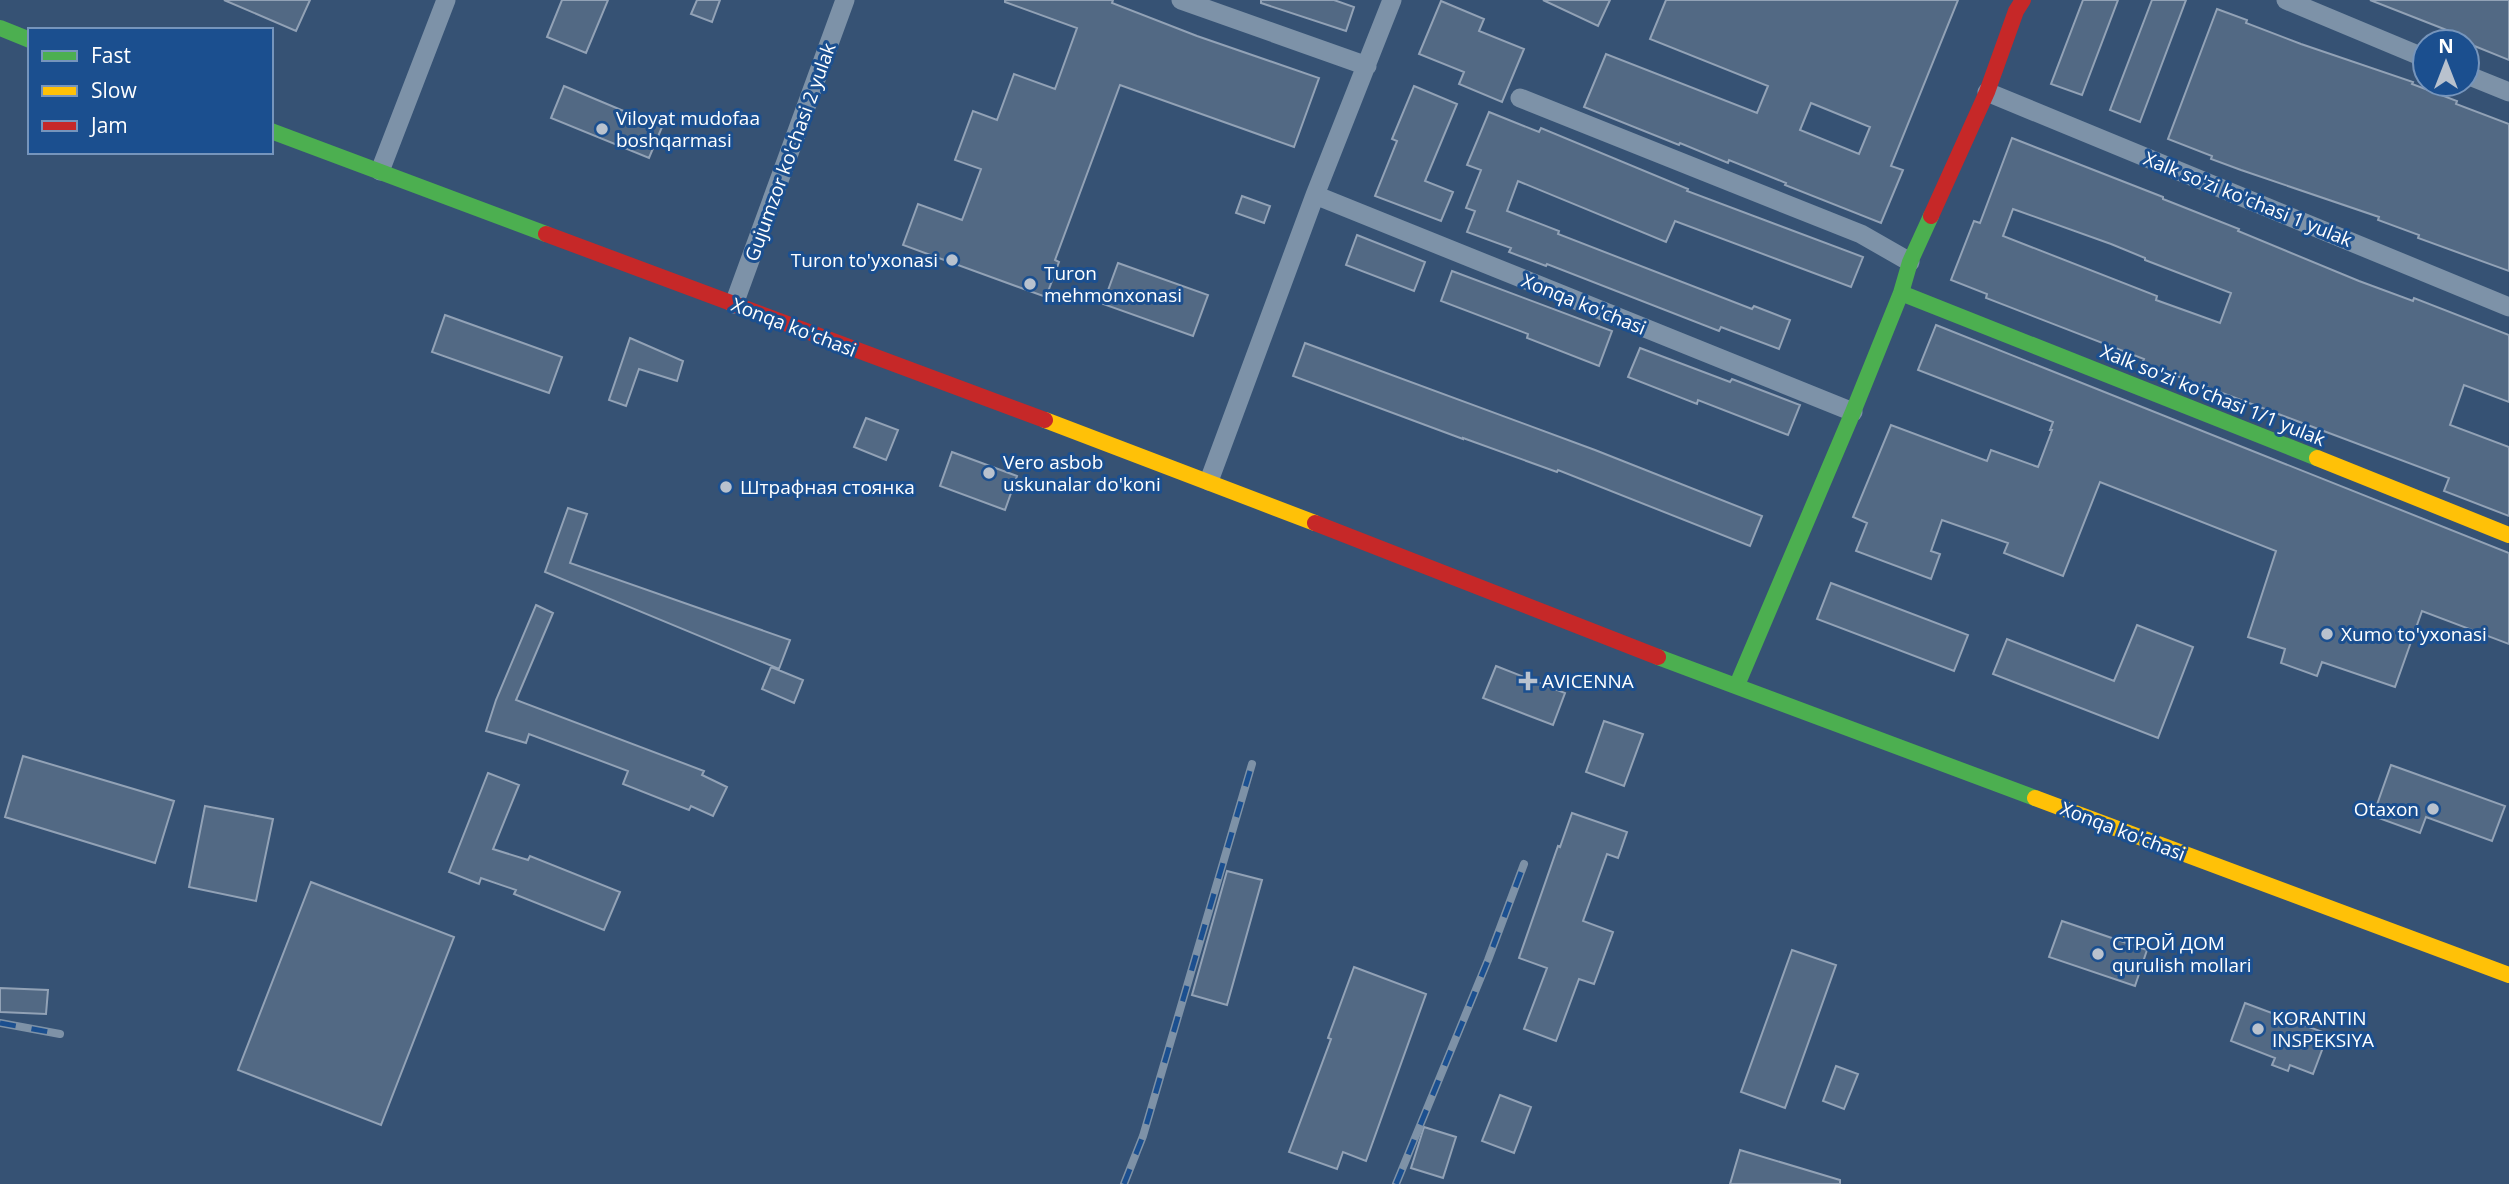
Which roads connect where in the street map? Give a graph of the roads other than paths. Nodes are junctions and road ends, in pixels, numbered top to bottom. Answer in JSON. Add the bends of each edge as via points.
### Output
{"nodes":[{"id":1,"x":446,"y":0,"type":"edge"},
{"id":2,"x":845,"y":0,"type":"edge"},
{"id":3,"x":1181,"y":0,"type":"edge"},
{"id":4,"x":1392,"y":0,"type":"edge"},
{"id":5,"x":2022,"y":0,"type":"edge"},
{"id":6,"x":2286,"y":0,"type":"edge"},
{"id":7,"x":0,"y":28,"type":"edge"},
{"id":8,"x":28,"y":39,"type":"edge"},
{"id":9,"x":2411,"y":52,"type":"edge"},
{"id":10,"x":1367,"y":66,"type":"junction"},
{"id":11,"x":2481,"y":81,"type":"edge"},
{"id":12,"x":1987,"y":92,"type":"junction"},
{"id":13,"x":2509,"y":92,"type":"edge"},
{"id":14,"x":1520,"y":98,"type":"dead end"},
{"id":15,"x":273,"y":132,"type":"edge"},
{"id":16,"x":380,"y":171,"type":"junction"},
{"id":17,"x":1315,"y":195,"type":"junction"},
{"id":18,"x":1910,"y":262,"type":"junction"},
{"id":19,"x":1901,"y":293,"type":"junction"},
{"id":20,"x":734,"y":304,"type":"junction"},
{"id":21,"x":2509,"y":307,"type":"edge"},
{"id":22,"x":1853,"y":412,"type":"junction"},
{"id":23,"x":1209,"y":481,"type":"junction"},
{"id":24,"x":2509,"y":535,"type":"edge"},
{"id":25,"x":1737,"y":685,"type":"junction"},
{"id":26,"x":2509,"y":975,"type":"edge"}],
"edges":[{"from":1,"to":16,"type":"street"},
{"from":2,"to":20,"type":"street","name":"Gujumzor ko'chasi 2 yulak"},
{"from":3,"to":10,"type":"street"},
{"from":4,"to":10,"type":"street"},
{"from":5,"to":12,"type":"main road"},
{"from":6,"to":9,"type":"street"},
{"from":7,"to":8,"type":"main road"},
{"from":10,"to":17,"type":"street"},
{"from":11,"to":13,"type":"street"},
{"from":12,"to":18,"type":"main road"},
{"from":12,"to":21,"type":"street","name":"Xalk so'zi ko'chasi 1 yulak"},
{"from":14,"to":18,"type":"street","via":[[1861,234]]},
{"from":15,"to":16,"type":"main road","name":"Xonqa ko'chasi"},
{"from":16,"to":20,"type":"main road","name":"Xonqa ko'chasi"},
{"from":17,"to":22,"type":"street","name":"Xonqa ko'chasi"},
{"from":17,"to":23,"type":"street"},
{"from":18,"to":19,"type":"main road"},
{"from":19,"to":22,"type":"main road"},
{"from":19,"to":24,"type":"main road","name":"Xalk so'zi ko'chasi 1/1 yulak"},
{"from":20,"to":23,"type":"main road","name":"Xonqa ko'chasi"},
{"from":22,"to":25,"type":"main road"},
{"from":23,"to":25,"type":"main road","name":"Xonqa ko'chasi"},
{"from":25,"to":26,"type":"main road","name":"Xonqa ko'chasi"}]}
